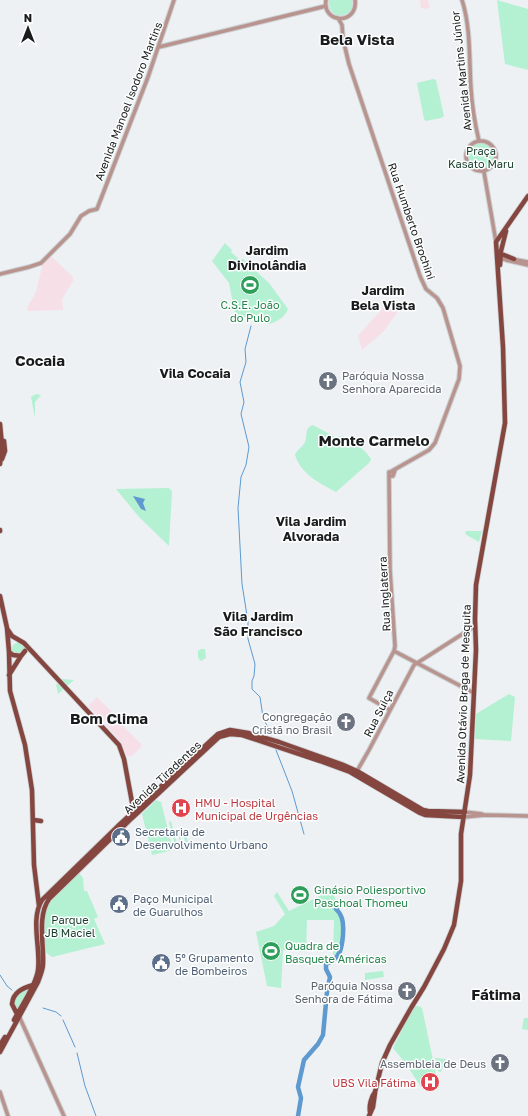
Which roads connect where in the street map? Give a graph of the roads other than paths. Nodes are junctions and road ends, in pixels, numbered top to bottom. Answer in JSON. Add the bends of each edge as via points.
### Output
{"nodes":[{"id":1,"x":174,"y":0,"type":"edge"},
{"id":2,"x":326,"y":0,"type":"edge"},
{"id":3,"x":462,"y":0,"type":"edge"},
{"id":4,"x":357,"y":1,"type":"edge"},
{"id":5,"x":326,"y":6,"type":"junction"},
{"id":6,"x":338,"y":18,"type":"junction"},
{"id":7,"x":345,"y":18,"type":"junction"},
{"id":8,"x":342,"y":26,"type":"junction"},
{"id":9,"x":162,"y":38,"type":"junction"},
{"id":10,"x":167,"y":45,"type":"junction"},
{"id":11,"x":159,"y":47,"type":"junction"},
{"id":12,"x":478,"y":141,"type":"junction"},
{"id":13,"x":484,"y":172,"type":"junction"},
{"id":14,"x":528,"y":196,"type":"edge"},
{"id":15,"x":508,"y":227,"type":"junction"},
{"id":16,"x":496,"y":242,"type":"junction"},
{"id":17,"x":500,"y":254,"type":"junction"},
{"id":18,"x":514,"y":259,"type":"junction"},
{"id":19,"x":499,"y":262,"type":"junction"},
{"id":20,"x":528,"y":262,"type":"edge"},
{"id":21,"x":528,"y":265,"type":"edge"},
{"id":22,"x":0,"y":274,"type":"edge"},
{"id":23,"x":0,"y":424,"type":"edge"},
{"id":24,"x":0,"y":462,"type":"edge"},
{"id":25,"x":392,"y":473,"type":"joint"},
{"id":26,"x":0,"y":596,"type":"edge"},
{"id":27,"x":475,"y":626,"type":"junction"},
{"id":28,"x":7,"y":628,"type":"junction"},
{"id":29,"x":20,"y":640,"type":"junction"},
{"id":30,"x":9,"y":645,"type":"junction"},
{"id":31,"x":25,"y":645,"type":"junction"},
{"id":32,"x":25,"y":651,"type":"junction"},
{"id":33,"x":31,"y":651,"type":"junction"},
{"id":34,"x":394,"y":651,"type":"junction"},
{"id":35,"x":9,"y":652,"type":"junction"},
{"id":36,"x":21,"y":656,"type":"junction"},
{"id":37,"x":416,"y":662,"type":"junction"},
{"id":38,"x":10,"y":675,"type":"junction"},
{"id":39,"x":474,"y":693,"type":"junction"},
{"id":40,"x":390,"y":710,"type":"junction"},
{"id":41,"x":357,"y":772,"type":"junction"},
{"id":42,"x":364,"y":780,"type":"junction"},
{"id":43,"x":357,"y":782,"type":"dead end"},
{"id":44,"x":136,"y":812,"type":"junction"},
{"id":45,"x":464,"y":814,"type":"junction"},
{"id":46,"x":528,"y":816,"type":"edge"},
{"id":47,"x":34,"y":820,"type":"junction"},
{"id":48,"x":41,"y":821,"type":"dead end"},
{"id":49,"x":35,"y":883,"type":"junction"},
{"id":50,"x":39,"y":905,"type":"junction"},
{"id":51,"x":36,"y":916,"type":"junction"},
{"id":52,"x":42,"y":924,"type":"junction"},
{"id":53,"x":33,"y":985,"type":"junction"},
{"id":54,"x":18,"y":1015,"type":"junction"},
{"id":55,"x":0,"y":1045,"type":"edge"},
{"id":56,"x":0,"y":1053,"type":"edge"},
{"id":57,"x":0,"y":1092,"type":"edge"},
{"id":58,"x":369,"y":1114,"type":"edge"},
{"id":59,"x":8,"y":1116,"type":"edge"},
{"id":60,"x":64,"y":1116,"type":"edge"}],
"edges":[{"from":1,"to":9,"type":"street","name":"Avenida Manoel Isodoro Martins"},
{"from":2,"to":5,"type":"street"},
{"from":3,"to":12,"type":"street","name":"Avenida Martins Júnior"},
{"from":4,"to":7,"type":"street","name":"Rua Humberto Brochini","via":[[354,11]]},
{"from":5,"to":6,"type":"street","name":"Rua Humberto Brochini","via":[[330,14]]},
{"from":5,"to":10,"type":"street"},
{"from":6,"to":7,"type":"street"},
{"from":6,"to":8,"type":"street","name":"Rua Humberto Brochini"},
{"from":7,"to":8,"type":"street","name":"Rua Humberto Brochini"},
{"from":8,"to":25,"type":"street","name":"Rua Humberto Brochini","via":[[349,64],[414,258],[426,288],[443,308],[460,366],[459,379],[432,447]]},
{"from":9,"to":10,"type":"street"},
{"from":9,"to":11,"type":"street","name":"Avenida Manoel Isodoro Martins"},
{"from":10,"to":11,"type":"street"},
{"from":11,"to":22,"type":"street","name":"Avenida Manoel Isodoro Martins","via":[[97,209],[81,216],[70,234],[41,263]]},
{"from":12,"to":13,"type":"street","via":[[468,148],[466,159],[472,168]]},
{"from":12,"to":13,"type":"street","via":[[490,144],[496,153],[494,166]]},
{"from":13,"to":16,"type":"street"},
{"from":14,"to":15,"type":"main road"},
{"from":15,"to":16,"type":"main road"},
{"from":15,"to":17,"type":"main road"},
{"from":16,"to":17,"type":"main road"},
{"from":16,"to":19,"type":"main road","name":"Avenida Otávio Braga de Mesquita"},
{"from":17,"to":18,"type":"main road"},
{"from":17,"to":19,"type":"main road"},
{"from":18,"to":19,"type":"street","via":[[507,258]]},
{"from":18,"to":20,"type":"street"},
{"from":19,"to":21,"type":"street","via":[[506,260]]},
{"from":19,"to":27,"type":"main road","name":"Avenida Otávio Braga de Mesquita","via":[[505,423],[476,585]]},
{"from":23,"to":24,"type":"main road","via":[[6,448]]},
{"from":25,"to":34,"type":"street","name":"Rua Inglaterra","via":[[390,570]]},
{"from":26,"to":28,"type":"main road"},
{"from":27,"to":37,"type":"street"},
{"from":27,"to":39,"type":"main road","name":"Avenida Otávio Braga de Mesquita"},
{"from":28,"to":29,"type":"main road","via":[[12,636]]},
{"from":28,"to":30,"type":"main road"},
{"from":29,"to":30,"type":"main road"},
{"from":29,"to":31,"type":"main road"},
{"from":30,"to":35,"type":"main road"},
{"from":31,"to":32,"type":"main road"},
{"from":31,"to":33,"type":"main road"},
{"from":32,"to":33,"type":"main road"},
{"from":32,"to":36,"type":"main road"},
{"from":33,"to":44,"type":"main road","via":[[119,745]]},
{"from":34,"to":37,"type":"street"},
{"from":34,"to":40,"type":"street","name":"Rua Inglaterra","via":[[369,698]]},
{"from":35,"to":36,"type":"main road"},
{"from":35,"to":38,"type":"main road"},
{"from":36,"to":38,"type":"main road"},
{"from":37,"to":39,"type":"street"},
{"from":37,"to":40,"type":"street","name":"Rua Suiça"},
{"from":38,"to":47,"type":"main road","via":[[12,702],[24,740],[28,764]]},
{"from":39,"to":45,"type":"main road","name":"Avenida Otávio Braga de Mesquita","via":[[470,775]]},
{"from":40,"to":41,"type":"street","name":"Rua Suiça"},
{"from":41,"to":44,"type":"main road","name":"Avenida Tiradentes","via":[[268,738],[228,730],[213,737]]},
{"from":41,"to":45,"type":"main road","name":"Avenida Tiradentes","via":[[423,810]]},
{"from":42,"to":43,"type":"main road"},
{"from":42,"to":44,"type":"main road","name":"Avenida Tiradentes","via":[[350,772],[283,747],[249,736],[230,734],[216,740]]},
{"from":42,"to":45,"type":"main road","name":"Avenida Tiradentes","via":[[425,815]]},
{"from":44,"to":50,"type":"main road","name":"Avenida Tiradentes"},
{"from":44,"to":52,"type":"main road","name":"Avenida Tiradentes","via":[[49,899],[44,908]]},
{"from":45,"to":46,"type":"street"},
{"from":45,"to":58,"type":"main road","name":"Avenida Otávio Braga de Mesquita","via":[[461,881],[454,928],[390,1045],[382,1063],[373,1107]]},
{"from":47,"to":48,"type":"main road"},
{"from":47,"to":49,"type":"main road"},
{"from":49,"to":50,"type":"main road"},
{"from":49,"to":51,"type":"main road"},
{"from":50,"to":51,"type":"main road","name":"Avenida Tiradentes"},
{"from":50,"to":52,"type":"main road"},
{"from":51,"to":53,"type":"main road","name":"Avenida Tiradentes","via":[[38,967]]},
{"from":52,"to":54,"type":"main road","name":"Avenida Tiradentes","via":[[42,970],[38,982]]},
{"from":53,"to":54,"type":"main road","name":"Avenida Tiradentes"},
{"from":53,"to":54,"type":"main road","via":[[20,990],[13,998],[12,1004]]},
{"from":54,"to":55,"type":"main road","name":"Avenida Tiradentes"},
{"from":54,"to":56,"type":"main road","name":"Avenida Tiradentes"},
{"from":54,"to":60,"type":"street"},
{"from":57,"to":59,"type":"street"}]}
